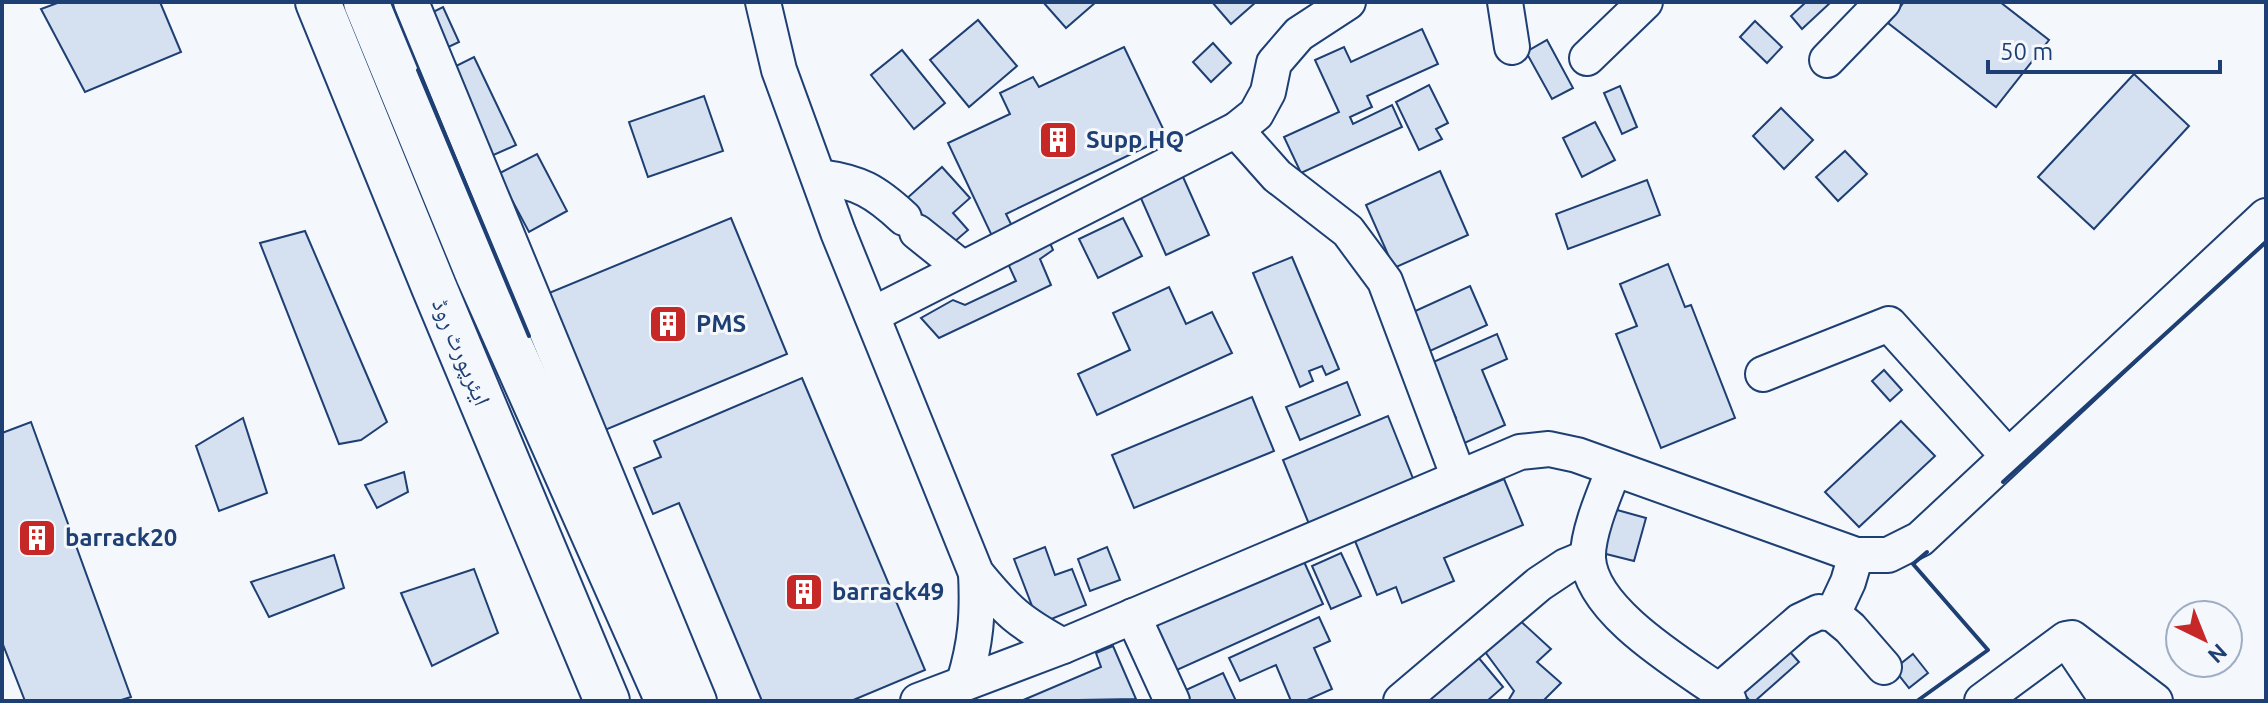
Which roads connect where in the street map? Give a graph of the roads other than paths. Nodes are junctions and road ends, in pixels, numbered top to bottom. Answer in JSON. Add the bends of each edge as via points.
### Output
{"nodes":[{"id":1,"x":318,"y":2,"type":"edge"},
{"id":2,"x":366,"y":2,"type":"edge"},
{"id":3,"x":411,"y":2,"type":"edge"},
{"id":4,"x":763,"y":2,"type":"edge"},
{"id":5,"x":1348,"y":2,"type":"edge"},
{"id":6,"x":1505,"y":2,"type":"edge"},
{"id":7,"x":1645,"y":2,"type":"edge"},
{"id":8,"x":1883,"y":2,"type":"edge"},
{"id":9,"x":1512,"y":47,"type":"dead end"},
{"id":10,"x":1587,"y":58,"type":"dead end"},
{"id":11,"x":1827,"y":60,"type":"dead end"},
{"id":12,"x":1236,"y":130,"type":"junction"},
{"id":13,"x":820,"y":177,"type":"junction"},
{"id":14,"x":2266,"y":216,"type":"edge"},
{"id":15,"x":962,"y":268,"type":"junction"},
{"id":16,"x":872,"y":315,"type":"junction"},
{"id":17,"x":1763,"y":374,"type":"dead end"},
{"id":18,"x":2007,"y":455,"type":"junction"},
{"id":19,"x":1614,"y":469,"type":"junction"},
{"id":20,"x":1459,"y":478,"type":"junction"},
{"id":21,"x":1856,"y":555,"type":"junction"},
{"id":22,"x":1588,"y":557,"type":"junction"},
{"id":23,"x":976,"y":573,"type":"junction"},
{"id":24,"x":1833,"y":614,"type":"junction"},
{"id":25,"x":1133,"y":616,"type":"junction"},
{"id":26,"x":2066,"y":639,"type":"junction"},
{"id":27,"x":1063,"y":646,"type":"junction"},
{"id":28,"x":1884,"y":667,"type":"dead end"},
{"id":29,"x":964,"y":682,"type":"junction"},
{"id":30,"x":1724,"y":696,"type":"edge"},
{"id":31,"x":607,"y":701,"type":"edge"},
{"id":32,"x":668,"y":701,"type":"edge"},
{"id":33,"x":699,"y":701,"type":"edge"},
{"id":34,"x":918,"y":701,"type":"edge"},
{"id":35,"x":1172,"y":701,"type":"edge"},
{"id":36,"x":1401,"y":701,"type":"edge"},
{"id":37,"x":1982,"y":701,"type":"edge"},
{"id":38,"x":2108,"y":701,"type":"edge"},
{"id":39,"x":2155,"y":701,"type":"edge"}],
"edges":[{"from":1,"to":31,"type":"main road","name":"ایئرپورٹ روڈ"},
{"from":2,"to":32,"type":"main road","via":[[478,274]]},
{"from":3,"to":33,"type":"street"},
{"from":4,"to":13,"type":"street","via":[[779,70]]},
{"from":5,"to":12,"type":"street","via":[[1299,34],[1274,63],[1256,114]]},
{"from":6,"to":9,"type":"street"},
{"from":7,"to":10,"type":"street"},
{"from":8,"to":11,"type":"street"},
{"from":12,"to":15,"type":"street"},
{"from":12,"to":20,"type":"street","via":[[1277,176],[1348,231],[1385,281]]},
{"from":13,"to":15,"type":"street","via":[[868,188]]},
{"from":13,"to":16,"type":"street"},
{"from":14,"to":18,"type":"street"},
{"from":15,"to":16,"type":"street"},
{"from":16,"to":23,"type":"street"},
{"from":17,"to":18,"type":"street","via":[[1889,324]]},
{"from":18,"to":21,"type":"street","via":[[1920,539],[1888,555]]},
{"from":19,"to":20,"type":"street","via":[[1549,449],[1520,452]]},
{"from":19,"to":21,"type":"street"},
{"from":19,"to":22,"type":"street","via":[[1597,511]]},
{"from":20,"to":25,"type":"street"},
{"from":21,"to":24,"type":"street"},
{"from":22,"to":30,"type":"street","via":[[1603,599],[1624,621]]},
{"from":22,"to":36,"type":"street","via":[[1539,584]]},
{"from":23,"to":27,"type":"street","via":[[1006,610]]},
{"from":23,"to":29,"type":"street","via":[[978,619]]},
{"from":24,"to":28,"type":"street"},
{"from":24,"to":30,"type":"street","via":[[1819,612],[1800,621]]},
{"from":25,"to":27,"type":"street"},
{"from":25,"to":35,"type":"street"},
{"from":26,"to":37,"type":"street"},
{"from":26,"to":38,"type":"street"},
{"from":26,"to":39,"type":"street","via":[[2078,640]]},
{"from":27,"to":29,"type":"street"},
{"from":29,"to":34,"type":"street"}]}
